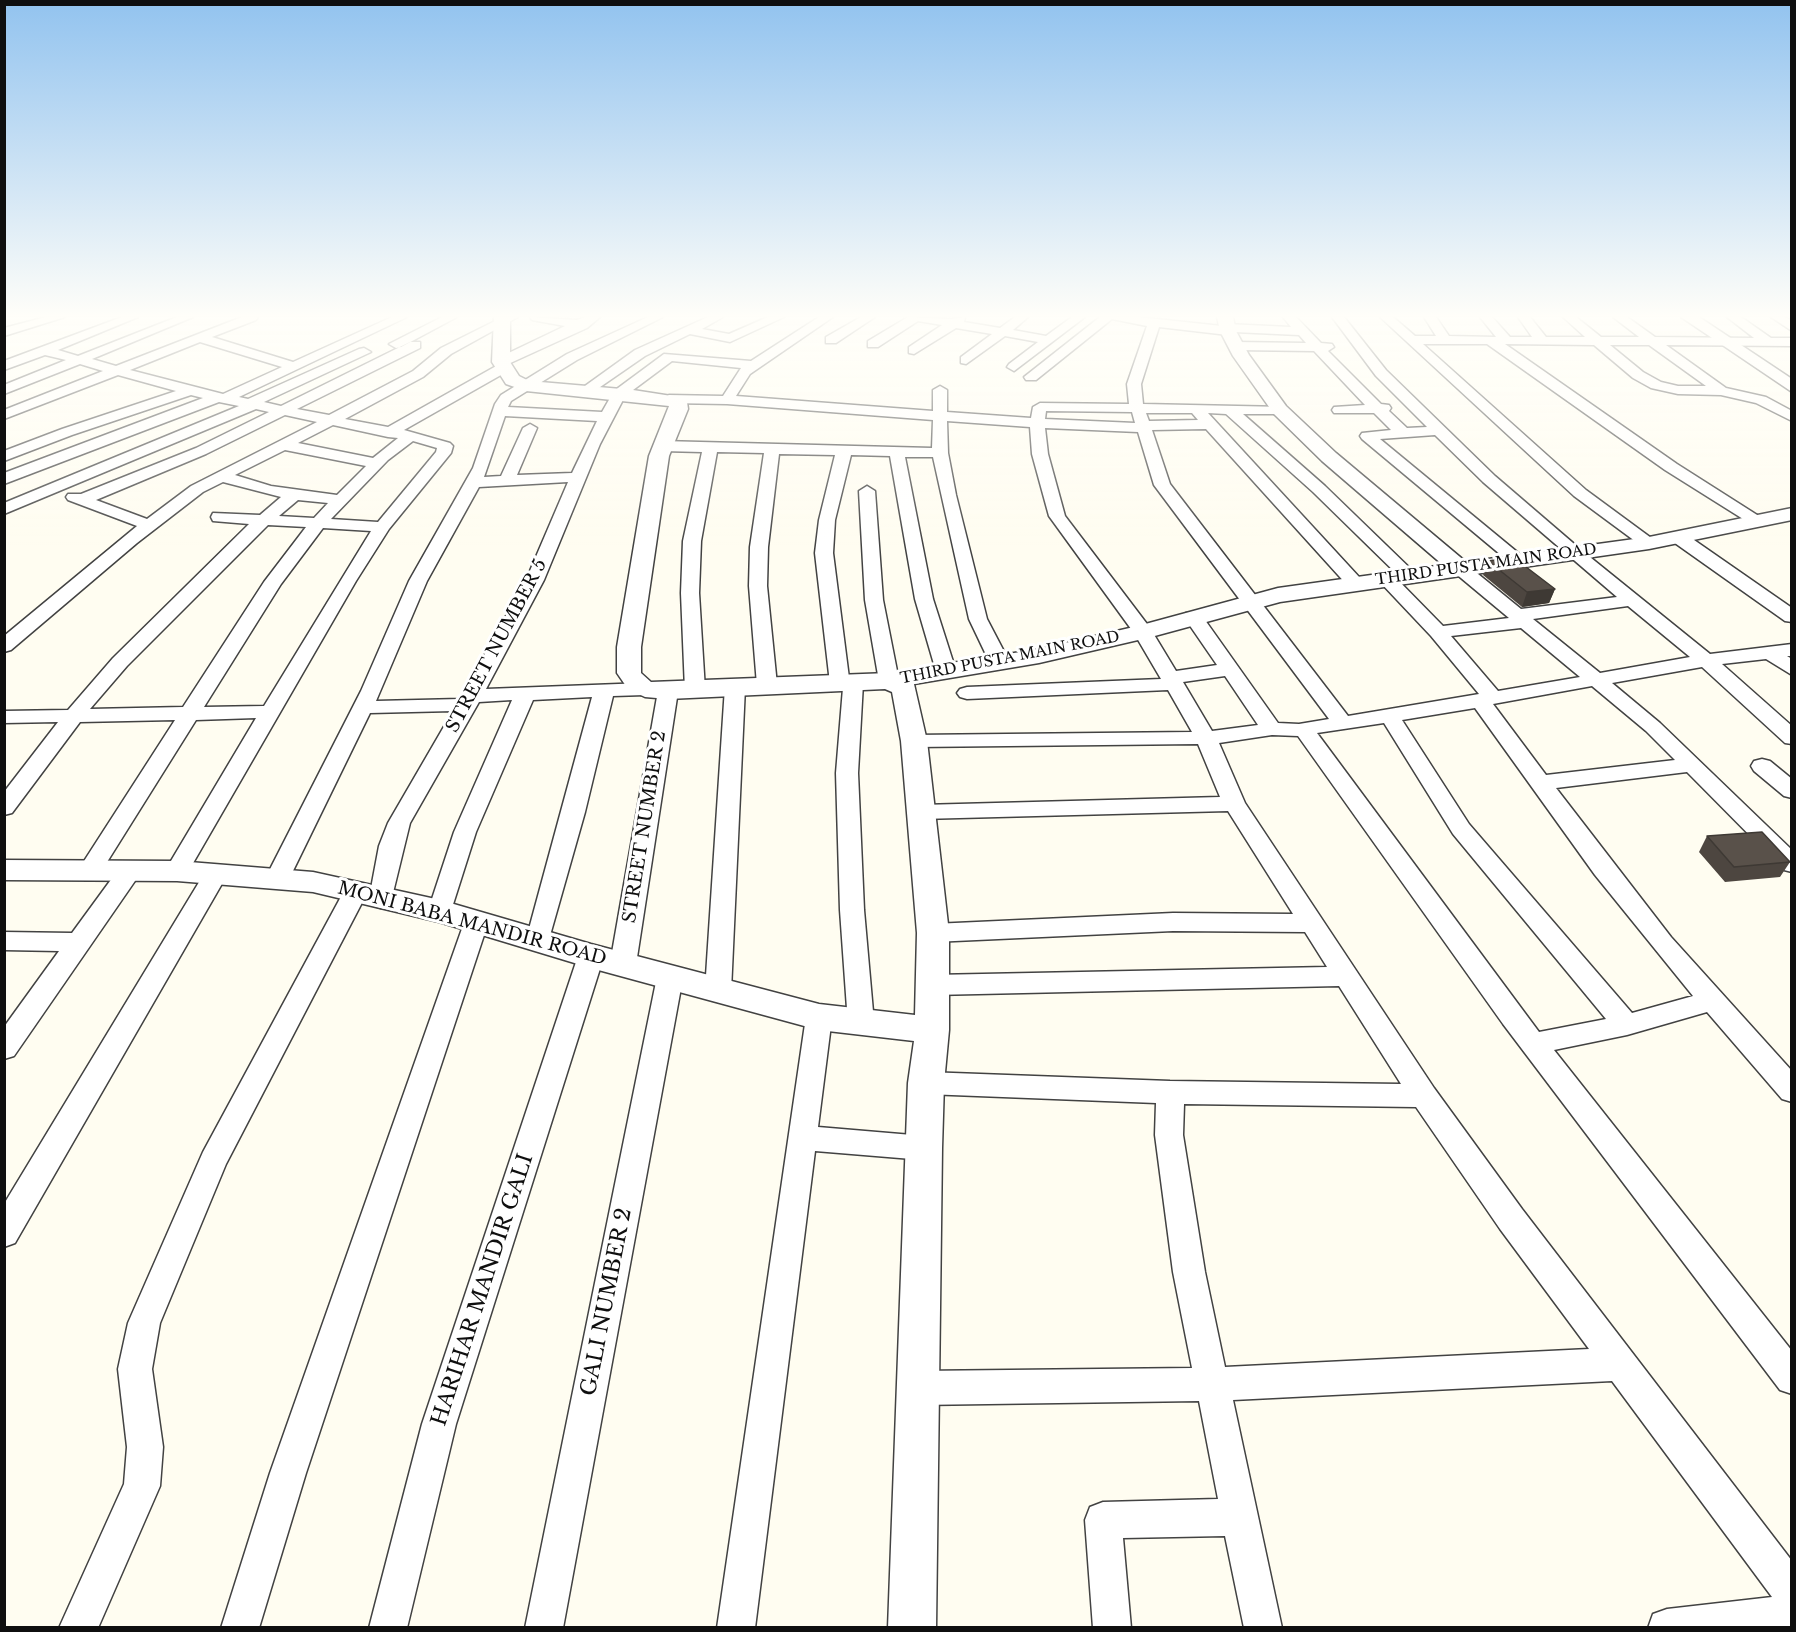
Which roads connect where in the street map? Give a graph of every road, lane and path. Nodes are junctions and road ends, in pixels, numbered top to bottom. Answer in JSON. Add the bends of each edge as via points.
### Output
{"nodes":[{"id":1,"x":58,"y":393,"type":"edge"},
{"id":2,"x":184,"y":393,"type":"edge"},
{"id":3,"x":199,"y":393,"type":"edge"},
{"id":4,"x":231,"y":393,"type":"edge"},
{"id":5,"x":276,"y":393,"type":"edge"},
{"id":6,"x":319,"y":393,"type":"edge"},
{"id":7,"x":383,"y":393,"type":"edge"},
{"id":8,"x":455,"y":393,"type":"edge"},
{"id":9,"x":514,"y":393,"type":"edge"},
{"id":10,"x":609,"y":393,"type":"edge"},
{"id":11,"x":731,"y":393,"type":"edge"},
{"id":12,"x":940,"y":393,"type":"edge"},
{"id":13,"x":1041,"y":393,"type":"edge"},
{"id":14,"x":1135,"y":393,"type":"edge"},
{"id":15,"x":1269,"y":393,"type":"edge"},
{"id":16,"x":1363,"y":393,"type":"edge"},
{"id":17,"x":1402,"y":393,"type":"edge"},
{"id":18,"x":1469,"y":393,"type":"edge"},
{"id":19,"x":1566,"y":393,"type":"edge"},
{"id":20,"x":1731,"y":393,"type":"edge"},
{"id":21,"x":619,"y":394,"type":"junction"},
{"id":22,"x":220,"y":398,"type":"junction"},
{"id":23,"x":669,"y":399,"type":"junction"},
{"id":24,"x":727,"y":400,"type":"junction"},
{"id":25,"x":249,"y":406,"type":"junction"},
{"id":26,"x":1416,"y":407,"type":"junction"},
{"id":27,"x":1137,"y":408,"type":"junction"},
{"id":28,"x":1377,"y":408,"type":"junction"},
{"id":29,"x":1196,"y":409,"type":"junction"},
{"id":30,"x":1229,"y":409,"type":"junction"},
{"id":31,"x":1280,"y":410,"type":"junction"},
{"id":32,"x":1339,"y":410,"type":"dead end"},
{"id":33,"x":282,"y":412,"type":"junction"},
{"id":34,"x":1038,"y":415,"type":"junction"},
{"id":35,"x":4,"y":416,"type":"edge"},
{"id":36,"x":939,"y":416,"type":"junction"},
{"id":37,"x":1791,"y":417,"type":"edge"},
{"id":38,"x":497,"y":419,"type":"junction"},
{"id":39,"x":331,"y":422,"type":"junction"},
{"id":40,"x":602,"y":423,"type":"junction"},
{"id":41,"x":1210,"y":423,"type":"junction"},
{"id":42,"x":1143,"y":427,"type":"junction"},
{"id":43,"x":530,"y":428,"type":"junction"},
{"id":44,"x":1439,"y":430,"type":"junction"},
{"id":45,"x":388,"y":433,"type":"junction"},
{"id":46,"x":1403,"y":433,"type":"junction"},
{"id":47,"x":409,"y":437,"type":"junction"},
{"id":48,"x":285,"y":445,"type":"junction"},
{"id":49,"x":662,"y":446,"type":"junction"},
{"id":50,"x":710,"y":448,"type":"junction"},
{"id":51,"x":772,"y":450,"type":"junction"},
{"id":52,"x":844,"y":451,"type":"junction"},
{"id":53,"x":897,"y":453,"type":"junction"},
{"id":54,"x":940,"y":453,"type":"junction"},
{"id":55,"x":4,"y":458,"type":"edge"},
{"id":56,"x":376,"y":463,"type":"junction"},
{"id":57,"x":221,"y":476,"type":"junction"},
{"id":58,"x":11,"y":477,"type":"edge"},
{"id":59,"x":578,"y":477,"type":"junction"},
{"id":60,"x":507,"y":480,"type":"junction"},
{"id":61,"x":474,"y":482,"type":"junction"},
{"id":62,"x":51,"y":488,"type":"junction"},
{"id":63,"x":867,"y":491,"type":"dead end"},
{"id":64,"x":294,"y":495,"type":"junction"},
{"id":65,"x":81,"y":500,"type":"junction"},
{"id":66,"x":340,"y":500,"type":"junction"},
{"id":67,"x":4,"y":509,"type":"edge"},
{"id":68,"x":1791,"y":514,"type":"edge"},
{"id":69,"x":219,"y":517,"type":"dead end"},
{"id":70,"x":263,"y":520,"type":"junction"},
{"id":71,"x":1757,"y":520,"type":"junction"},
{"id":72,"x":318,"y":523,"type":"junction"},
{"id":73,"x":149,"y":525,"type":"junction"},
{"id":74,"x":382,"y":527,"type":"junction"},
{"id":75,"x":1678,"y":537,"type":"junction"},
{"id":76,"x":1649,"y":543,"type":"junction"},
{"id":77,"x":1574,"y":553,"type":"junction"},
{"id":78,"x":1519,"y":561,"type":"junction"},
{"id":79,"x":1461,"y":569,"type":"junction"},
{"id":80,"x":1397,"y":577,"type":"junction"},
{"id":81,"x":1354,"y":582,"type":"junction"},
{"id":82,"x":1632,"y":600,"type":"junction"},
{"id":83,"x":1251,"y":601,"type":"junction"},
{"id":84,"x":1193,"y":617,"type":"junction"},
{"id":85,"x":1791,"y":617,"type":"edge"},
{"id":86,"x":1521,"y":618,"type":"junction"},
{"id":87,"x":1143,"y":632,"type":"junction"},
{"id":88,"x":1438,"y":632,"type":"junction"},
{"id":89,"x":5,"y":644,"type":"edge"},
{"id":90,"x":1791,"y":650,"type":"edge"},
{"id":91,"x":1769,"y":652,"type":"junction"},
{"id":92,"x":1706,"y":660,"type":"junction"},
{"id":93,"x":1000,"y":663,"type":"junction"},
{"id":94,"x":1230,"y":669,"type":"junction"},
{"id":95,"x":1791,"y":669,"type":"edge"},
{"id":96,"x":946,"y":670,"type":"junction"},
{"id":97,"x":1596,"y":680,"type":"junction"},
{"id":98,"x":889,"y":681,"type":"junction"},
{"id":99,"x":1172,"y":681,"type":"junction"},
{"id":100,"x":846,"y":683,"type":"junction"},
{"id":101,"x":767,"y":685,"type":"junction"},
{"id":102,"x":735,"y":687,"type":"junction"},
{"id":103,"x":657,"y":690,"type":"junction"},
{"id":104,"x":695,"y":690,"type":"junction"},
{"id":105,"x":604,"y":691,"type":"junction"},
{"id":106,"x":967,"y":693,"type":"dead end"},
{"id":107,"x":525,"y":694,"type":"junction"},
{"id":108,"x":1487,"y":699,"type":"junction"},
{"id":109,"x":470,"y":700,"type":"junction"},
{"id":110,"x":363,"y":707,"type":"junction"},
{"id":111,"x":270,"y":712,"type":"junction"},
{"id":112,"x":188,"y":714,"type":"junction"},
{"id":113,"x":4,"y":717,"type":"edge"},
{"id":114,"x":72,"y":717,"type":"junction"},
{"id":115,"x":1390,"y":717,"type":"junction"},
{"id":116,"x":1344,"y":724,"type":"junction"},
{"id":117,"x":1272,"y":729,"type":"junction"},
{"id":118,"x":1302,"y":729,"type":"junction"},
{"id":119,"x":1206,"y":738,"type":"junction"},
{"id":120,"x":1791,"y":738,"type":"edge"},
{"id":121,"x":914,"y":741,"type":"junction"},
{"id":122,"x":1692,"y":765,"type":"junction"},
{"id":123,"x":1762,"y":766,"type":"dead end"},
{"id":124,"x":1541,"y":783,"type":"junction"},
{"id":125,"x":1791,"y":791,"type":"edge"},
{"id":126,"x":1234,"y":804,"type":"junction"},
{"id":127,"x":4,"y":808,"type":"edge"},
{"id":128,"x":921,"y":812,"type":"junction"},
{"id":129,"x":1791,"y":864,"type":"edge"},
{"id":130,"x":4,"y":870,"type":"edge"},
{"id":131,"x":177,"y":871,"type":"junction"},
{"id":132,"x":89,"y":872,"type":"junction"},
{"id":133,"x":129,"y":872,"type":"junction"},
{"id":134,"x":215,"y":875,"type":"junction"},
{"id":135,"x":278,"y":877,"type":"junction"},
{"id":136,"x":368,"y":896,"type":"junction"},
{"id":137,"x":440,"y":911,"type":"junction"},
{"id":138,"x":476,"y":923,"type":"junction"},
{"id":139,"x":1312,"y":924,"type":"junction"},
{"id":140,"x":933,"y":933,"type":"junction"},
{"id":141,"x":538,"y":940,"type":"junction"},
{"id":142,"x":4,"y":941,"type":"edge"},
{"id":143,"x":80,"y":942,"type":"junction"},
{"id":144,"x":591,"y":956,"type":"junction"},
{"id":145,"x":623,"y":964,"type":"junction"},
{"id":146,"x":1346,"y":976,"type":"junction"},
{"id":147,"x":670,"y":977,"type":"junction"},
{"id":148,"x":933,"y":985,"type":"junction"},
{"id":149,"x":718,"y":992,"type":"junction"},
{"id":150,"x":1712,"y":1001,"type":"junction"},
{"id":151,"x":819,"y":1017,"type":"junction"},
{"id":152,"x":14,"y":1021,"type":"edge"},
{"id":153,"x":861,"y":1023,"type":"junction"},
{"id":154,"x":1627,"y":1025,"type":"junction"},
{"id":155,"x":932,"y":1030,"type":"junction"},
{"id":156,"x":1533,"y":1044,"type":"junction"},
{"id":157,"x":4,"y":1048,"type":"edge"},
{"id":158,"x":926,"y":1083,"type":"junction"},
{"id":159,"x":1791,"y":1091,"type":"edge"},
{"id":160,"x":1170,"y":1092,"type":"junction"},
{"id":161,"x":1424,"y":1095,"type":"junction"},
{"id":162,"x":802,"y":1138,"type":"junction"},
{"id":163,"x":924,"y":1148,"type":"junction"},
{"id":164,"x":4,"y":1233,"type":"edge"},
{"id":165,"x":1620,"y":1364,"type":"junction"},
{"id":166,"x":1791,"y":1378,"type":"edge"},
{"id":167,"x":1213,"y":1384,"type":"junction"},
{"id":168,"x":918,"y":1388,"type":"junction"},
{"id":169,"x":1240,"y":1517,"type":"junction"},
{"id":170,"x":1791,"y":1593,"type":"edge"},
{"id":171,"x":1791,"y":1614,"type":"edge"},
{"id":172,"x":1713,"y":1625,"type":"edge"},
{"id":173,"x":78,"y":1628,"type":"edge"},
{"id":174,"x":240,"y":1628,"type":"edge"},
{"id":175,"x":388,"y":1628,"type":"edge"},
{"id":176,"x":544,"y":1628,"type":"edge"},
{"id":177,"x":736,"y":1628,"type":"edge"},
{"id":178,"x":912,"y":1628,"type":"edge"},
{"id":179,"x":1112,"y":1628,"type":"edge"},
{"id":180,"x":1263,"y":1628,"type":"edge"},
{"id":181,"x":1667,"y":1628,"type":"edge"}],
"edges":[{"from":1,"to":35,"type":"street"},
{"from":2,"to":55,"type":"street"},
{"from":3,"to":22,"type":"street"},
{"from":4,"to":22,"type":"street"},
{"from":5,"to":25,"type":"street"},
{"from":6,"to":33,"type":"street"},
{"from":7,"to":39,"type":"street"},
{"from":8,"to":45,"type":"street"},
{"from":9,"to":38,"type":"street","via":[[506,398]]},
{"from":10,"to":21,"type":"street"},
{"from":11,"to":24,"type":"street"},
{"from":12,"to":36,"type":"street"},
{"from":13,"to":34,"type":"street"},
{"from":14,"to":27,"type":"street"},
{"from":15,"to":31,"type":"street"},
{"from":16,"to":28,"type":"street"},
{"from":17,"to":26,"type":"street"},
{"from":18,"to":76,"type":"street","via":[[1580,493]]},
{"from":19,"to":71,"type":"street"},
{"from":20,"to":37,"type":"street","via":[[1761,400]]},
{"from":21,"to":23,"type":"street"},
{"from":21,"to":40,"type":"street","name":"STREET NUMBER 5"},
{"from":22,"to":25,"type":"street"},
{"from":22,"to":58,"type":"street"},
{"from":23,"to":24,"type":"street"},
{"from":23,"to":49,"type":"street","via":[[678,402],[680,410]]},
{"from":24,"to":36,"type":"street"},
{"from":25,"to":33,"type":"street"},
{"from":25,"to":62,"type":"street"},
{"from":26,"to":28,"type":"street"},
{"from":26,"to":44,"type":"street"},
{"from":27,"to":29,"type":"street"},
{"from":27,"to":34,"type":"street"},
{"from":27,"to":42,"type":"street"},
{"from":28,"to":32,"type":"street"},
{"from":28,"to":46,"type":"street"},
{"from":29,"to":30,"type":"street"},
{"from":29,"to":41,"type":"street"},
{"from":30,"to":31,"type":"street"},
{"from":30,"to":80,"type":"street","via":[[1318,489]]},
{"from":31,"to":79,"type":"street"},
{"from":33,"to":39,"type":"street"},
{"from":33,"to":65,"type":"street","via":[[201,451]]},
{"from":34,"to":36,"type":"street"},
{"from":34,"to":42,"type":"street"},
{"from":34,"to":87,"type":"street","via":[[1044,475],[1057,516]]},
{"from":36,"to":54,"type":"street"},
{"from":38,"to":40,"type":"street"},
{"from":38,"to":43,"type":"street"},
{"from":38,"to":61,"type":"street"},
{"from":39,"to":45,"type":"street"},
{"from":39,"to":48,"type":"street"},
{"from":40,"to":43,"type":"street"},
{"from":40,"to":59,"type":"street","name":"STREET NUMBER 5"},
{"from":41,"to":42,"type":"street"},
{"from":41,"to":81,"type":"street"},
{"from":42,"to":83,"type":"street","via":[[1162,485]]},
{"from":43,"to":60,"type":"street"},
{"from":44,"to":46,"type":"street"},
{"from":44,"to":77,"type":"street"},
{"from":45,"to":47,"type":"street"},
{"from":46,"to":78,"type":"street","via":[[1367,436]]},
{"from":47,"to":56,"type":"street"},
{"from":47,"to":74,"type":"street","via":[[442,443],[443,453]]},
{"from":48,"to":56,"type":"street"},
{"from":48,"to":57,"type":"street"},
{"from":49,"to":50,"type":"street"},
{"from":49,"to":103,"type":"street","via":[[629,647],[629,673],[637,684]]},
{"from":50,"to":51,"type":"street"},
{"from":50,"to":104,"type":"street","via":[[692,541],[690,593]]},
{"from":51,"to":52,"type":"street"},
{"from":51,"to":101,"type":"street","via":[[758,586]]},
{"from":52,"to":53,"type":"street"},
{"from":52,"to":100,"type":"street","via":[[828,511],[824,553]]},
{"from":53,"to":54,"type":"street"},
{"from":53,"to":96,"type":"street","via":[[924,599]]},
{"from":54,"to":93,"type":"street","via":[[976,611]]},
{"from":56,"to":66,"type":"street"},
{"from":57,"to":64,"type":"street"},
{"from":57,"to":73,"type":"street","via":[[180,500]]},
{"from":58,"to":62,"type":"street"},
{"from":59,"to":60,"type":"street"},
{"from":59,"to":109,"type":"street","name":"STREET NUMBER 5","via":[[534,580]]},
{"from":60,"to":61,"type":"street"},
{"from":61,"to":110,"type":"street","via":[[418,581]]},
{"from":62,"to":65,"type":"street"},
{"from":62,"to":67,"type":"street"},
{"from":63,"to":98,"type":"street","via":[[874,600]]},
{"from":64,"to":66,"type":"street"},
{"from":64,"to":70,"type":"street"},
{"from":65,"to":73,"type":"street"},
{"from":66,"to":72,"type":"street"},
{"from":68,"to":71,"type":"street","name":"THIRD PUSTA MAIN ROAD"},
{"from":69,"to":70,"type":"street"},
{"from":70,"to":72,"type":"street"},
{"from":70,"to":114,"type":"street","via":[[120,662]]},
{"from":71,"to":75,"type":"street","name":"THIRD PUSTA MAIN ROAD"},
{"from":72,"to":74,"type":"street"},
{"from":72,"to":112,"type":"street","via":[[273,582]]},
{"from":73,"to":89,"type":"street"},
{"from":74,"to":111,"type":"street"},
{"from":75,"to":76,"type":"street","name":"THIRD PUSTA MAIN ROAD"},
{"from":75,"to":85,"type":"street"},
{"from":76,"to":77,"type":"street","name":"THIRD PUSTA MAIN ROAD"},
{"from":77,"to":78,"type":"street","name":"THIRD PUSTA MAIN ROAD"},
{"from":77,"to":82,"type":"street"},
{"from":78,"to":79,"type":"street","name":"THIRD PUSTA MAIN ROAD"},
{"from":79,"to":80,"type":"street","name":"THIRD PUSTA MAIN ROAD"},
{"from":79,"to":86,"type":"street"},
{"from":80,"to":81,"type":"street","name":"THIRD PUSTA MAIN ROAD"},
{"from":80,"to":88,"type":"street"},
{"from":81,"to":83,"type":"street","name":"THIRD PUSTA MAIN ROAD"},
{"from":82,"to":86,"type":"street"},
{"from":82,"to":92,"type":"street"},
{"from":83,"to":84,"type":"street","name":"THIRD PUSTA MAIN ROAD"},
{"from":83,"to":116,"type":"street"},
{"from":84,"to":87,"type":"street","name":"THIRD PUSTA MAIN ROAD"},
{"from":84,"to":94,"type":"street"},
{"from":86,"to":88,"type":"street"},
{"from":86,"to":97,"type":"street"},
{"from":87,"to":93,"type":"street","name":"THIRD PUSTA MAIN ROAD"},
{"from":87,"to":99,"type":"street"},
{"from":88,"to":108,"type":"street"},
{"from":90,"to":91,"type":"street"},
{"from":91,"to":92,"type":"street"},
{"from":91,"to":95,"type":"street"},
{"from":92,"to":97,"type":"street"},
{"from":92,"to":120,"type":"street"},
{"from":93,"to":96,"type":"street","name":"THIRD PUSTA MAIN ROAD"},
{"from":94,"to":99,"type":"street"},
{"from":94,"to":117,"type":"street"},
{"from":96,"to":98,"type":"street","name":"THIRD PUSTA MAIN ROAD"},
{"from":97,"to":108,"type":"street"},
{"from":97,"to":122,"type":"street"},
{"from":98,"to":100,"type":"street","name":"THIRD PUSTA MAIN ROAD"},
{"from":98,"to":121,"type":"street","via":[[904,688]]},
{"from":99,"to":106,"type":"street"},
{"from":99,"to":119,"type":"street"},
{"from":100,"to":101,"type":"street","name":"THIRD PUSTA MAIN ROAD"},
{"from":100,"to":153,"type":"street","via":[[852,910]]},
{"from":101,"to":102,"type":"street","name":"THIRD PUSTA MAIN ROAD"},
{"from":102,"to":104,"type":"street","name":"THIRD PUSTA MAIN ROAD"},
{"from":102,"to":149,"type":"street"},
{"from":103,"to":104,"type":"street","name":"THIRD PUSTA MAIN ROAD"},
{"from":103,"to":105,"type":"street"},
{"from":103,"to":145,"type":"street","name":"STREET NUMBER 2"},
{"from":105,"to":107,"type":"street"},
{"from":105,"to":141,"type":"street"},
{"from":107,"to":109,"type":"street"},
{"from":107,"to":137,"type":"street","via":[[465,832]]},
{"from":108,"to":115,"type":"street"},
{"from":108,"to":124,"type":"street"},
{"from":109,"to":110,"type":"street"},
{"from":109,"to":136,"type":"street","name":"STREET NUMBER 5","via":[[399,823]]},
{"from":110,"to":135,"type":"street"},
{"from":111,"to":112,"type":"street"},
{"from":111,"to":131,"type":"street"},
{"from":112,"to":114,"type":"street"},
{"from":112,"to":132,"type":"street"},
{"from":113,"to":114,"type":"street"},
{"from":114,"to":127,"type":"street"},
{"from":115,"to":116,"type":"street"},
{"from":115,"to":154,"type":"street","via":[[1461,830]]},
{"from":116,"to":118,"type":"street"},
{"from":117,"to":118,"type":"street"},
{"from":117,"to":119,"type":"street"},
{"from":118,"to":156,"type":"street"},
{"from":119,"to":121,"type":"street"},
{"from":119,"to":126,"type":"street"},
{"from":121,"to":128,"type":"street"},
{"from":122,"to":124,"type":"street"},
{"from":122,"to":129,"type":"street"},
{"from":123,"to":125,"type":"street"},
{"from":124,"to":150,"type":"street","via":[[1603,869]]},
{"from":126,"to":128,"type":"street"},
{"from":126,"to":139,"type":"street"},
{"from":128,"to":140,"type":"street"},
{"from":130,"to":132,"type":"street","name":"MONI BABA MANDIR ROAD"},
{"from":131,"to":133,"type":"street","name":"MONI BABA MANDIR ROAD"},
{"from":131,"to":134,"type":"street","name":"MONI BABA MANDIR ROAD"},
{"from":132,"to":133,"type":"street","name":"MONI BABA MANDIR ROAD"},
{"from":133,"to":143,"type":"street"},
{"from":134,"to":135,"type":"street","name":"MONI BABA MANDIR ROAD"},
{"from":134,"to":164,"type":"street"},
{"from":135,"to":136,"type":"street","name":"MONI BABA MANDIR ROAD"},
{"from":136,"to":137,"type":"street","name":"MONI BABA MANDIR ROAD"},
{"from":136,"to":173,"type":"street","name":"STREET NUMBER 5","via":[[213,1161],[144,1323],[135,1369],[145,1447],[142,1486]]},
{"from":137,"to":138,"type":"street","name":"MONI BABA MANDIR ROAD"},
{"from":138,"to":141,"type":"street","name":"MONI BABA MANDIR ROAD"},
{"from":138,"to":174,"type":"street","via":[[292,1462]]},
{"from":139,"to":140,"type":"street","via":[[1173,922]]},
{"from":139,"to":146,"type":"street"},
{"from":140,"to":148,"type":"street"},
{"from":141,"to":144,"type":"street","name":"MONI BABA MANDIR ROAD"},
{"from":142,"to":143,"type":"street"},
{"from":143,"to":152,"type":"street"},
{"from":144,"to":145,"type":"street","name":"MONI BABA MANDIR ROAD"},
{"from":144,"to":175,"type":"street","name":"HARIHAR MANDIR GALI","via":[[439,1424]]},
{"from":145,"to":147,"type":"street","name":"MONI BABA MANDIR ROAD"},
{"from":146,"to":148,"type":"street"},
{"from":146,"to":161,"type":"street"},
{"from":147,"to":149,"type":"street","name":"MONI BABA MANDIR ROAD"},
{"from":147,"to":176,"type":"street","name":"GALI NUMBER 2"},
{"from":148,"to":155,"type":"street"},
{"from":149,"to":151,"type":"street","name":"MONI BABA MANDIR ROAD"},
{"from":150,"to":154,"type":"street"},
{"from":150,"to":159,"type":"street"},
{"from":151,"to":153,"type":"street","name":"MONI BABA MANDIR ROAD"},
{"from":151,"to":162,"type":"street"},
{"from":152,"to":157,"type":"street"},
{"from":153,"to":155,"type":"street","name":"MONI BABA MANDIR ROAD"},
{"from":154,"to":156,"type":"street"},
{"from":155,"to":158,"type":"street"},
{"from":156,"to":166,"type":"street"},
{"from":158,"to":160,"type":"street"},
{"from":158,"to":163,"type":"street"},
{"from":160,"to":161,"type":"street"},
{"from":160,"to":167,"type":"street","via":[[1171,1147],[1189,1272]]},
{"from":161,"to":165,"type":"street"},
{"from":162,"to":163,"type":"street"},
{"from":162,"to":177,"type":"street"},
{"from":163,"to":168,"type":"street"},
{"from":165,"to":167,"type":"street"},
{"from":165,"to":170,"type":"street"},
{"from":167,"to":168,"type":"street"},
{"from":167,"to":169,"type":"street"},
{"from":168,"to":178,"type":"street"},
{"from":169,"to":179,"type":"street","via":[[1103,1520]]},
{"from":169,"to":180,"type":"street"},
{"from":171,"to":172,"type":"street"},
{"from":172,"to":181,"type":"street"}]}
